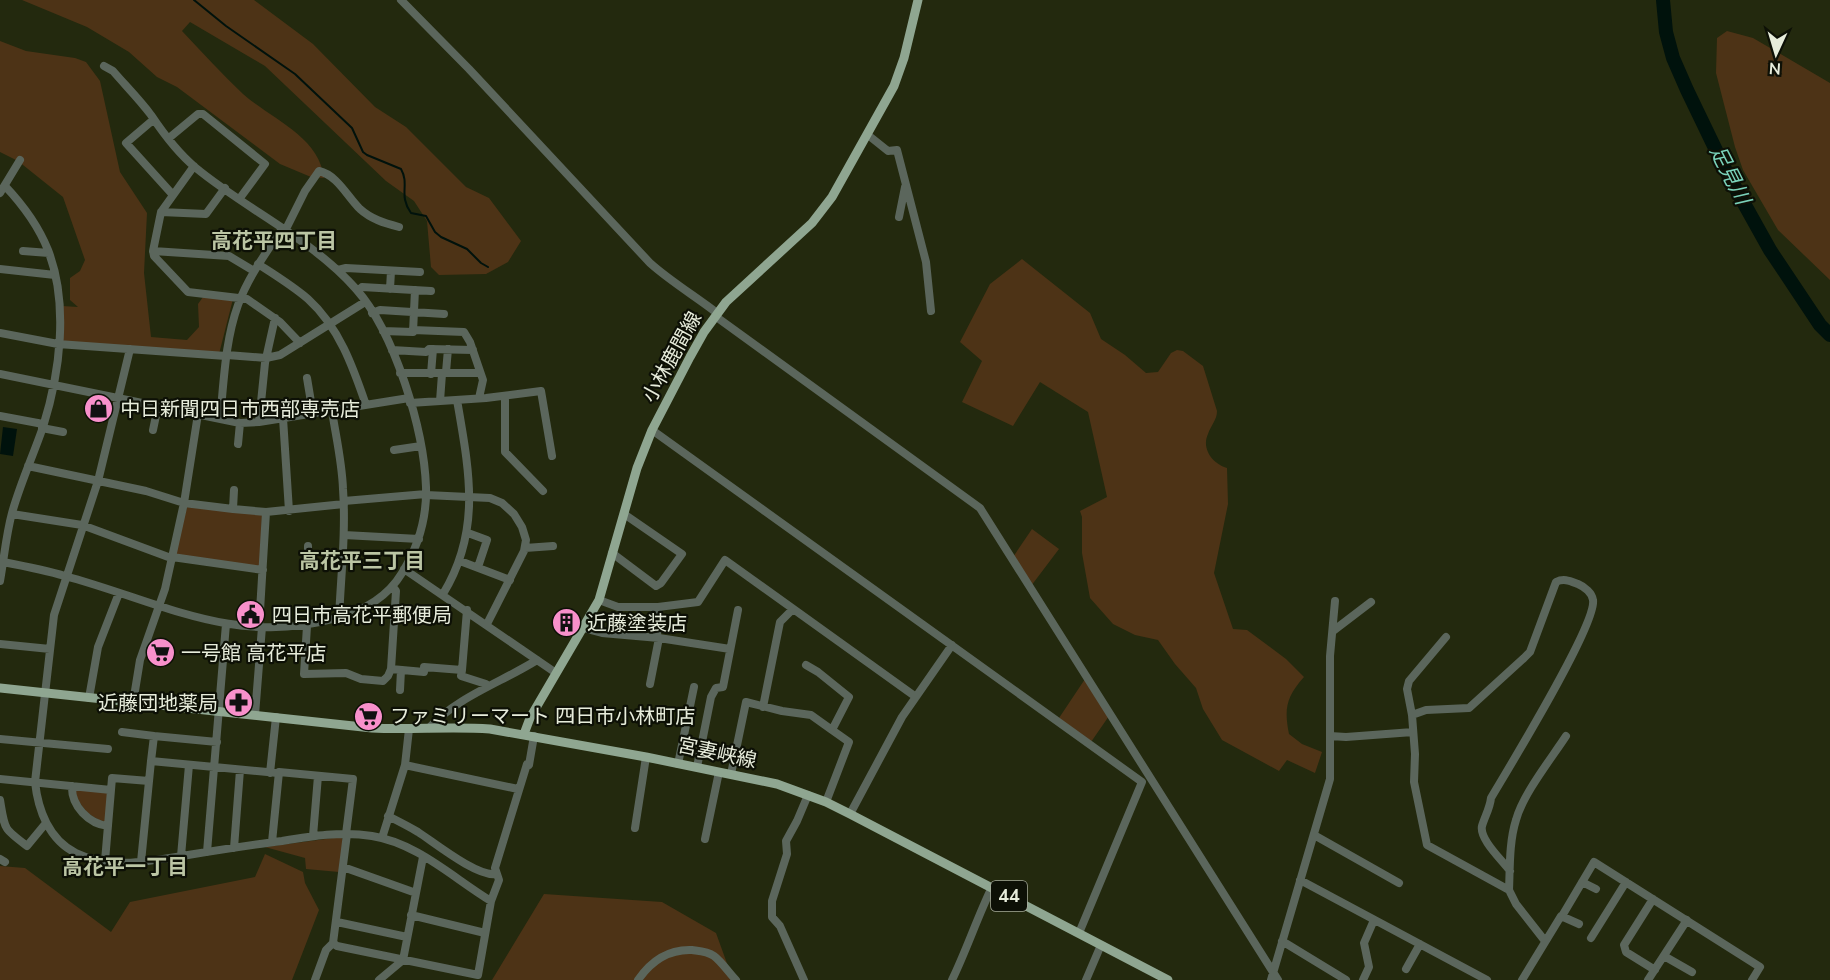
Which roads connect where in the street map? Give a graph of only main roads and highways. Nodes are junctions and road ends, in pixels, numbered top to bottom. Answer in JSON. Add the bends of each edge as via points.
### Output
{"nodes":[{"id":1,"x":918,"y":0,"type":"edge"},
{"id":2,"x":0,"y":688,"type":"edge"},
{"id":3,"x":524,"y":734,"type":"junction"},
{"id":4,"x":1168,"y":980,"type":"edge"}],
"edges":[{"from":1,"to":3,"type":"main road","name":"小林鹿間線","via":[[900,72],[832,198],[716,314],[690,357],[637,468],[599,600]]},
{"from":2,"to":3,"type":"main road","name":"宮妻峡線","number":"44","via":[[372,728],[465,727]]},
{"from":3,"to":4,"type":"main road","name":"宮妻峡線","number":"44","via":[[731,774],[808,795]]}]}
